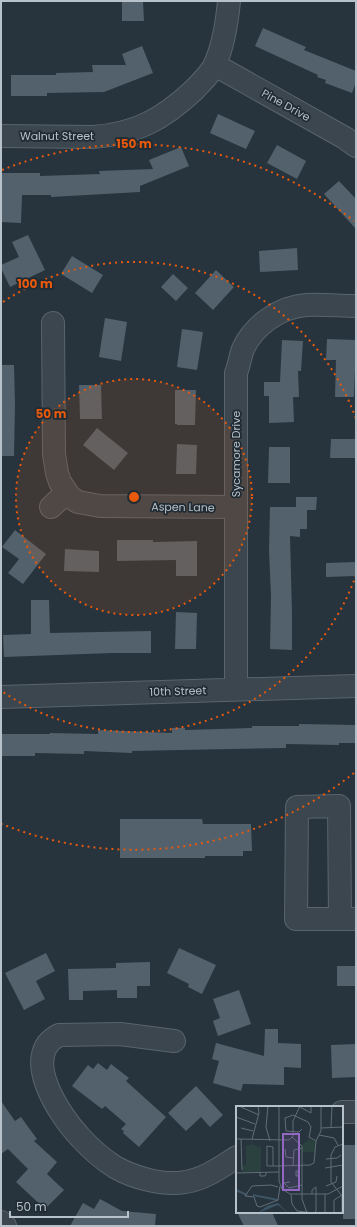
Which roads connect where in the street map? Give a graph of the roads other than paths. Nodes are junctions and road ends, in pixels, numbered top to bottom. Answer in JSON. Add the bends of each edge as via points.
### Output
{"nodes":[{"id":1,"x":229,"y":1,"type":"edge"},
{"id":2,"x":215,"y":65,"type":"junction"},
{"id":3,"x":1,"y":136,"type":"edge"},
{"id":4,"x":356,"y":146,"type":"edge"},
{"id":5,"x":356,"y":306,"type":"edge"},
{"id":6,"x":52,"y":323,"type":"dead end"},
{"id":7,"x":236,"y":507,"type":"junction"},
{"id":8,"x":356,"y":686,"type":"edge"},
{"id":9,"x":236,"y":690,"type":"junction"},
{"id":10,"x":1,"y":697,"type":"edge"},
{"id":11,"x":348,"y":919,"type":"edge"},
{"id":12,"x":174,"y":1041,"type":"dead end"},
{"id":13,"x":343,"y":1112,"type":"edge"},
{"id":14,"x":356,"y":1112,"type":"edge"},
{"id":15,"x":236,"y":1158,"type":"edge"},
{"id":16,"x":1,"y":1222,"type":"edge"},
{"id":17,"x":5,"y":1226,"type":"edge"}],
"edges":[{"from":1,"to":2,"type":"street","name":"Walnut Street","via":[[225,35]]},
{"from":2,"to":3,"type":"street","name":"Walnut Street","via":[[201,83],[168,112],[128,131],[93,137]]},
{"from":2,"to":4,"type":"street","name":"Pine Drive"},
{"from":5,"to":7,"type":"street","name":"Sycamore Drive","via":[[306,305],[279,313],[256,330],[243,349],[236,373]]},
{"from":6,"to":7,"type":"street","name":"Aspen Lane","via":[[54,454],[60,482],[59,500],[70,497],[78,502],[100,506]]},
{"from":7,"to":9,"type":"street","name":"Sycamore Drive"},
{"from":8,"to":9,"type":"street","name":"10th Street"},
{"from":9,"to":10,"type":"street","name":"10th Street"},
{"from":11,"to":11,"type":"street","via":[[340,806],[297,807],[296,919]]},
{"from":12,"to":15,"type":"street","via":[[120,1034],[59,1036],[49,1042],[44,1051],[42,1068],[48,1086],[66,1120],[96,1153],[115,1167],[152,1181],[186,1182],[201,1178]]},
{"from":13,"to":14,"type":"street"},
{"from":16,"to":17,"type":"street"}]}
